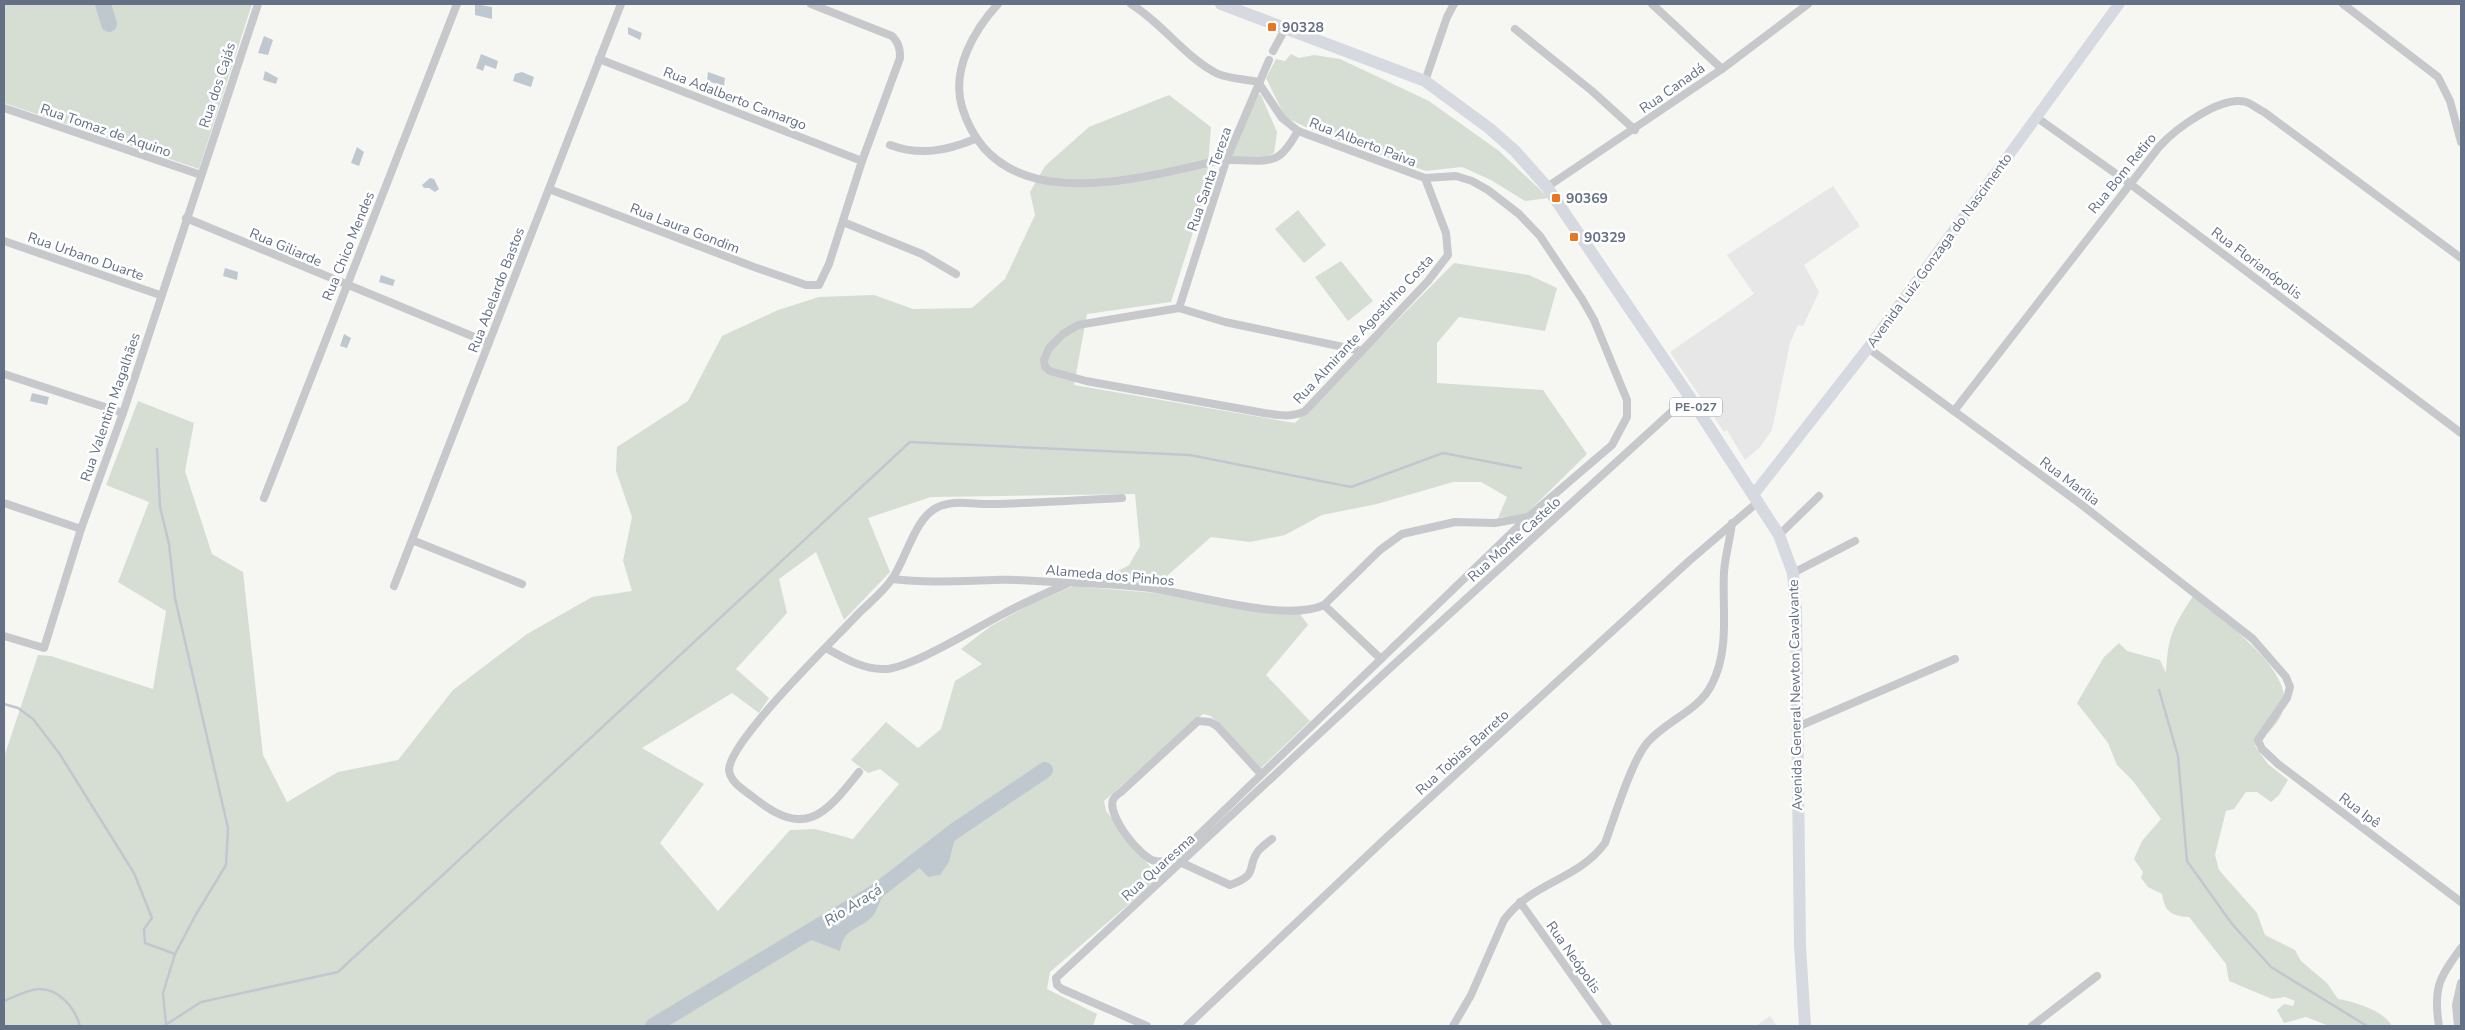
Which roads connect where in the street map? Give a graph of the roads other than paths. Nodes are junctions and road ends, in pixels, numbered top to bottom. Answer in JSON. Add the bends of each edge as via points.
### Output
{"nodes":[{"id":1,"x":258,"y":4,"type":"edge"},
{"id":2,"x":457,"y":4,"type":"edge"},
{"id":3,"x":811,"y":4,"type":"edge"},
{"id":4,"x":998,"y":4,"type":"edge"},
{"id":5,"x":1131,"y":4,"type":"edge"},
{"id":6,"x":1221,"y":4,"type":"edge"},
{"id":7,"x":1454,"y":4,"type":"edge"},
{"id":8,"x":1652,"y":4,"type":"edge"},
{"id":9,"x":1808,"y":4,"type":"edge"},
{"id":10,"x":2119,"y":4,"type":"edge"},
{"id":11,"x":2343,"y":4,"type":"edge"},
{"id":12,"x":618,"y":5,"type":"edge"},
{"id":13,"x":1284,"y":29,"type":"junction"},
{"id":14,"x":1515,"y":29,"type":"dead end"},
{"id":15,"x":1274,"y":51,"type":"dead end"},
{"id":16,"x":599,"y":59,"type":"junction"},
{"id":17,"x":1269,"y":60,"type":"dead end"},
{"id":18,"x":1722,"y":69,"type":"junction"},
{"id":19,"x":1424,"y":81,"type":"junction"},
{"id":20,"x":1258,"y":82,"type":"junction"},
{"id":21,"x":4,"y":108,"type":"edge"},
{"id":22,"x":2036,"y":117,"type":"junction"},
{"id":23,"x":1635,"y":130,"type":"junction"},
{"id":24,"x":1298,"y":131,"type":"junction"},
{"id":25,"x":975,"y":138,"type":"junction"},
{"id":26,"x":2461,"y":142,"type":"edge"},
{"id":27,"x":890,"y":145,"type":"dead end"},
{"id":28,"x":1227,"y":158,"type":"junction"},
{"id":29,"x":862,"y":161,"type":"junction"},
{"id":30,"x":201,"y":175,"type":"junction"},
{"id":31,"x":1425,"y":178,"type":"junction"},
{"id":32,"x":2129,"y":183,"type":"junction"},
{"id":33,"x":1547,"y":187,"type":"junction"},
{"id":34,"x":549,"y":189,"type":"junction"},
{"id":35,"x":186,"y":218,"type":"junction"},
{"id":36,"x":844,"y":222,"type":"junction"},
{"id":37,"x":4,"y":241,"type":"edge"},
{"id":38,"x":2461,"y":258,"type":"edge"},
{"id":39,"x":956,"y":274,"type":"dead end"},
{"id":40,"x":346,"y":286,"type":"junction"},
{"id":41,"x":160,"y":295,"type":"junction"},
{"id":42,"x":1179,"y":308,"type":"junction"},
{"id":43,"x":488,"y":343,"type":"junction"},
{"id":44,"x":1868,"y":348,"type":"junction"},
{"id":45,"x":1362,"y":351,"type":"junction"},
{"id":46,"x":4,"y":374,"type":"edge"},
{"id":47,"x":1690,"y":396,"type":"junction"},
{"id":48,"x":1954,"y":411,"type":"junction"},
{"id":49,"x":123,"y":413,"type":"junction"},
{"id":50,"x":2461,"y":432,"type":"edge"},
{"id":51,"x":1819,"y":496,"type":"dead end"},
{"id":52,"x":264,"y":498,"type":"dead end"},
{"id":53,"x":1122,"y":498,"type":"dead end"},
{"id":54,"x":1756,"y":498,"type":"junction"},
{"id":55,"x":4,"y":503,"type":"edge"},
{"id":56,"x":1528,"y":517,"type":"junction"},
{"id":57,"x":1732,"y":523,"type":"junction"},
{"id":58,"x":81,"y":529,"type":"junction"},
{"id":59,"x":1779,"y":535,"type":"junction"},
{"id":60,"x":412,"y":540,"type":"junction"},
{"id":61,"x":1855,"y":541,"type":"dead end"},
{"id":62,"x":1793,"y":573,"type":"junction"},
{"id":63,"x":892,"y":580,"type":"junction"},
{"id":64,"x":1071,"y":582,"type":"junction"},
{"id":65,"x":522,"y":584,"type":"dead end"},
{"id":66,"x":394,"y":586,"type":"dead end"},
{"id":67,"x":1324,"y":605,"type":"junction"},
{"id":68,"x":4,"y":636,"type":"edge"},
{"id":69,"x":826,"y":648,"type":"junction"},
{"id":70,"x":1955,"y":658,"type":"dead end"},
{"id":71,"x":1381,"y":659,"type":"junction"},
{"id":72,"x":1356,"y":702,"type":"joint"},
{"id":73,"x":1797,"y":727,"type":"junction"},
{"id":74,"x":2263,"y":730,"type":"joint"},
{"id":75,"x":859,"y":772,"type":"dead end"},
{"id":76,"x":1260,"y":773,"type":"junction"},
{"id":77,"x":1272,"y":839,"type":"dead end"},
{"id":78,"x":1182,"y":863,"type":"junction"},
{"id":79,"x":1520,"y":902,"type":"junction"},
{"id":80,"x":2461,"y":902,"type":"edge"},
{"id":81,"x":2461,"y":948,"type":"edge"},
{"id":82,"x":2097,"y":976,"type":"dead end"},
{"id":83,"x":2461,"y":983,"type":"edge"},
{"id":84,"x":1147,"y":1026,"type":"edge"},
{"id":85,"x":1187,"y":1026,"type":"edge"},
{"id":86,"x":1452,"y":1026,"type":"edge"},
{"id":87,"x":1608,"y":1026,"type":"edge"},
{"id":88,"x":1805,"y":1026,"type":"edge"},
{"id":89,"x":2032,"y":1026,"type":"edge"},
{"id":90,"x":2439,"y":1026,"type":"edge"},
{"id":91,"x":2458,"y":1026,"type":"edge"}],
"edges":[{"from":1,"to":30,"type":"street","name":"Rua dos Cajás"},
{"from":2,"to":40,"type":"street","name":"Rua Chico Mendes"},
{"from":3,"to":29,"type":"street","via":[[892,36],[897,42],[900,58]]},
{"from":4,"to":25,"type":"street","via":[[984,18],[972,39],[960,74],[961,102]]},
{"from":5,"to":20,"type":"street","via":[[1146,13],[1195,59],[1217,73]]},
{"from":6,"to":13,"type":"main road","name":"Avenida General Newton Cavalvante","number":"PE-027"},
{"from":7,"to":19,"type":"street"},
{"from":8,"to":18,"type":"street"},
{"from":9,"to":18,"type":"street","name":"Rua Canadá"},
{"from":10,"to":22,"type":"main road","name":"Avenida Luiz Gonzaga do Nascimento"},
{"from":11,"to":26,"type":"street","via":[[2438,77],[2450,100]]},
{"from":12,"to":16,"type":"street","name":"Rua Abelardo Bastos"},
{"from":13,"to":15,"type":"street"},
{"from":13,"to":19,"type":"main road","name":"Avenida General Newton Cavalvante","number":"PE-027"},
{"from":14,"to":23,"type":"street"},
{"from":16,"to":29,"type":"street","name":"Rua Adalberto Camargo"},
{"from":16,"to":34,"type":"street","name":"Rua Abelardo Bastos"},
{"from":17,"to":20,"type":"street","name":"Rua Santa Tereza"},
{"from":18,"to":23,"type":"street","name":"Rua Canadá"},
{"from":19,"to":33,"type":"main road","name":"Avenida General Newton Cavalvante","number":"PE-027","via":[[1501,138]]},
{"from":20,"to":24,"type":"street","name":"Rua Alberto Paiva","via":[[1282,118]]},
{"from":20,"to":28,"type":"street","name":"Rua Santa Tereza"},
{"from":21,"to":30,"type":"street","name":"Rua Tomaz de Aquino"},
{"from":22,"to":32,"type":"street","name":"Rua Florianópolis"},
{"from":22,"to":44,"type":"main road","name":"Avenida Luiz Gonzaga do Nascimento"},
{"from":23,"to":33,"type":"street","name":"Rua Canadá"},
{"from":24,"to":28,"type":"street","via":[[1274,159]]},
{"from":24,"to":31,"type":"street","name":"Rua Alberto Paiva"},
{"from":25,"to":27,"type":"street","via":[[955,147],[934,151],[917,152]]},
{"from":25,"to":28,"type":"street","via":[[990,156],[1015,173],[1078,183],[1125,181]]},
{"from":28,"to":42,"type":"street","name":"Rua Santa Tereza"},
{"from":29,"to":36,"type":"street"},
{"from":30,"to":35,"type":"street","name":"Rua Valentim Magalhães"},
{"from":31,"to":45,"type":"street","name":"Rua Almirante Agostinho Costa","via":[[1446,232],[1448,255]]},
{"from":31,"to":56,"type":"street","via":[[1456,176],[1472,181],[1519,214],[1540,236],[1594,320],[1627,400],[1627,417],[1612,445]]},
{"from":32,"to":38,"type":"street","name":"Rua Bom Retiro","via":[[2174,131],[2225,104],[2246,102],[2271,117]]},
{"from":32,"to":48,"type":"street","name":"Rua Bom Retiro"},
{"from":32,"to":50,"type":"street","name":"Rua Florianópolis"},
{"from":33,"to":47,"type":"main road","name":"Avenida General Newton Cavalvante","number":"PE-027"},
{"from":34,"to":36,"type":"street","name":"Rua Laura Gondim","via":[[737,261],[814,286],[819,285],[825,274]]},
{"from":34,"to":43,"type":"street","name":"Rua Abelardo Bastos"},
{"from":35,"to":40,"type":"street","name":"Rua Giliarde"},
{"from":35,"to":41,"type":"street","name":"Rua Valentim Magalhães"},
{"from":36,"to":39,"type":"street","via":[[922,254]]},
{"from":37,"to":41,"type":"street","name":"Rua Urbano Duarte"},
{"from":40,"to":43,"type":"street","name":"Rua Giliarde"},
{"from":40,"to":52,"type":"street","name":"Rua Chico Mendes"},
{"from":41,"to":49,"type":"street","name":"Rua Valentim Magalhães"},
{"from":42,"to":45,"type":"street","via":[[1225,322]]},
{"from":42,"to":45,"type":"street","name":"Rua Almirante Agostinho Costa","via":[[1078,325],[1049,348],[1045,367],[1086,381],[1293,416],[1305,411]]},
{"from":43,"to":60,"type":"street","name":"Rua Abelardo Bastos"},
{"from":44,"to":48,"type":"street","name":"Rua Marília"},
{"from":44,"to":54,"type":"main road","name":"Avenida Luiz Gonzaga do Nascimento"},
{"from":46,"to":49,"type":"street"},
{"from":47,"to":54,"type":"main road","name":"Avenida General Newton Cavalvante","number":"PE-027"},
{"from":47,"to":72,"type":"street","name":"Rua Monte Castelo"},
{"from":48,"to":74,"type":"street","name":"Rua Marília","via":[[2253,639],[2286,677],[2290,688],[2284,704]]},
{"from":49,"to":58,"type":"street","name":"Rua Valentim Magalhães"},
{"from":51,"to":59,"type":"street"},
{"from":53,"to":63,"type":"street","via":[[939,506],[926,516]]},
{"from":54,"to":57,"type":"street","name":"Rua Tobias Barreto"},
{"from":54,"to":59,"type":"main road","name":"Avenida General Newton Cavalvante","number":"PE-027"},
{"from":55,"to":58,"type":"street"},
{"from":56,"to":67,"type":"street","via":[[1507,522],[1455,522],[1402,534],[1380,550]]},
{"from":56,"to":71,"type":"street"},
{"from":57,"to":79,"type":"street","via":[[1724,570],[1725,627],[1721,660],[1712,684],[1698,703],[1662,729],[1644,747],[1598,853],[1580,868]]},
{"from":57,"to":85,"type":"street","name":"Rua Tobias Barreto","via":[[1387,837]]},
{"from":58,"to":68,"type":"street","name":"Rua Valentim Magalhães","via":[[44,648]]},
{"from":59,"to":62,"type":"main road","name":"Avenida General Newton Cavalvante","number":"PE-027"},
{"from":60,"to":65,"type":"street"},
{"from":60,"to":66,"type":"street","name":"Rua Abelardo Bastos"},
{"from":61,"to":62,"type":"street"},
{"from":62,"to":73,"type":"main road","name":"Avenida General Newton Cavalvante","number":"PE-027"},
{"from":63,"to":64,"type":"street","name":"Alameda dos Pinhos"},
{"from":63,"to":69,"type":"street"},
{"from":64,"to":67,"type":"street","name":"Alameda dos Pinhos","via":[[1155,589],[1288,611],[1314,610]]},
{"from":64,"to":69,"type":"street","via":[[899,667],[871,668]]},
{"from":67,"to":71,"type":"street"},
{"from":69,"to":75,"type":"street","via":[[798,674],[738,747],[729,771],[732,779],[769,811],[795,819],[810,818],[828,810]]},
{"from":70,"to":73,"type":"street"},
{"from":71,"to":76,"type":"street"},
{"from":72,"to":78,"type":"street","name":"Rua Quaresma"},
{"from":73,"to":88,"type":"main road","name":"Avenida General Newton Cavalvante","number":"PE-027","via":[[1800,946]]},
{"from":74,"to":80,"type":"street","name":"Rua Ipê","via":[[2259,744],[2278,764]]},
{"from":76,"to":76,"type":"street","via":[[1218,726],[1198,722],[1113,799],[1114,814],[1128,838],[1145,856],[1154,861],[1171,859]]},
{"from":77,"to":78,"type":"street","via":[[1259,850],[1252,871],[1241,881],[1230,885]]},
{"from":78,"to":84,"type":"street","name":"Rua Quaresma","via":[[1060,973],[1056,982],[1076,996]]},
{"from":79,"to":86,"type":"street","via":[[1504,920],[1471,995]]},
{"from":79,"to":87,"type":"street","name":"Rua Neópolis"},
{"from":81,"to":90,"type":"street","via":[[2438,985]]},
{"from":82,"to":89,"type":"street"},
{"from":83,"to":91,"type":"street","via":[[2456,1005]]}]}
